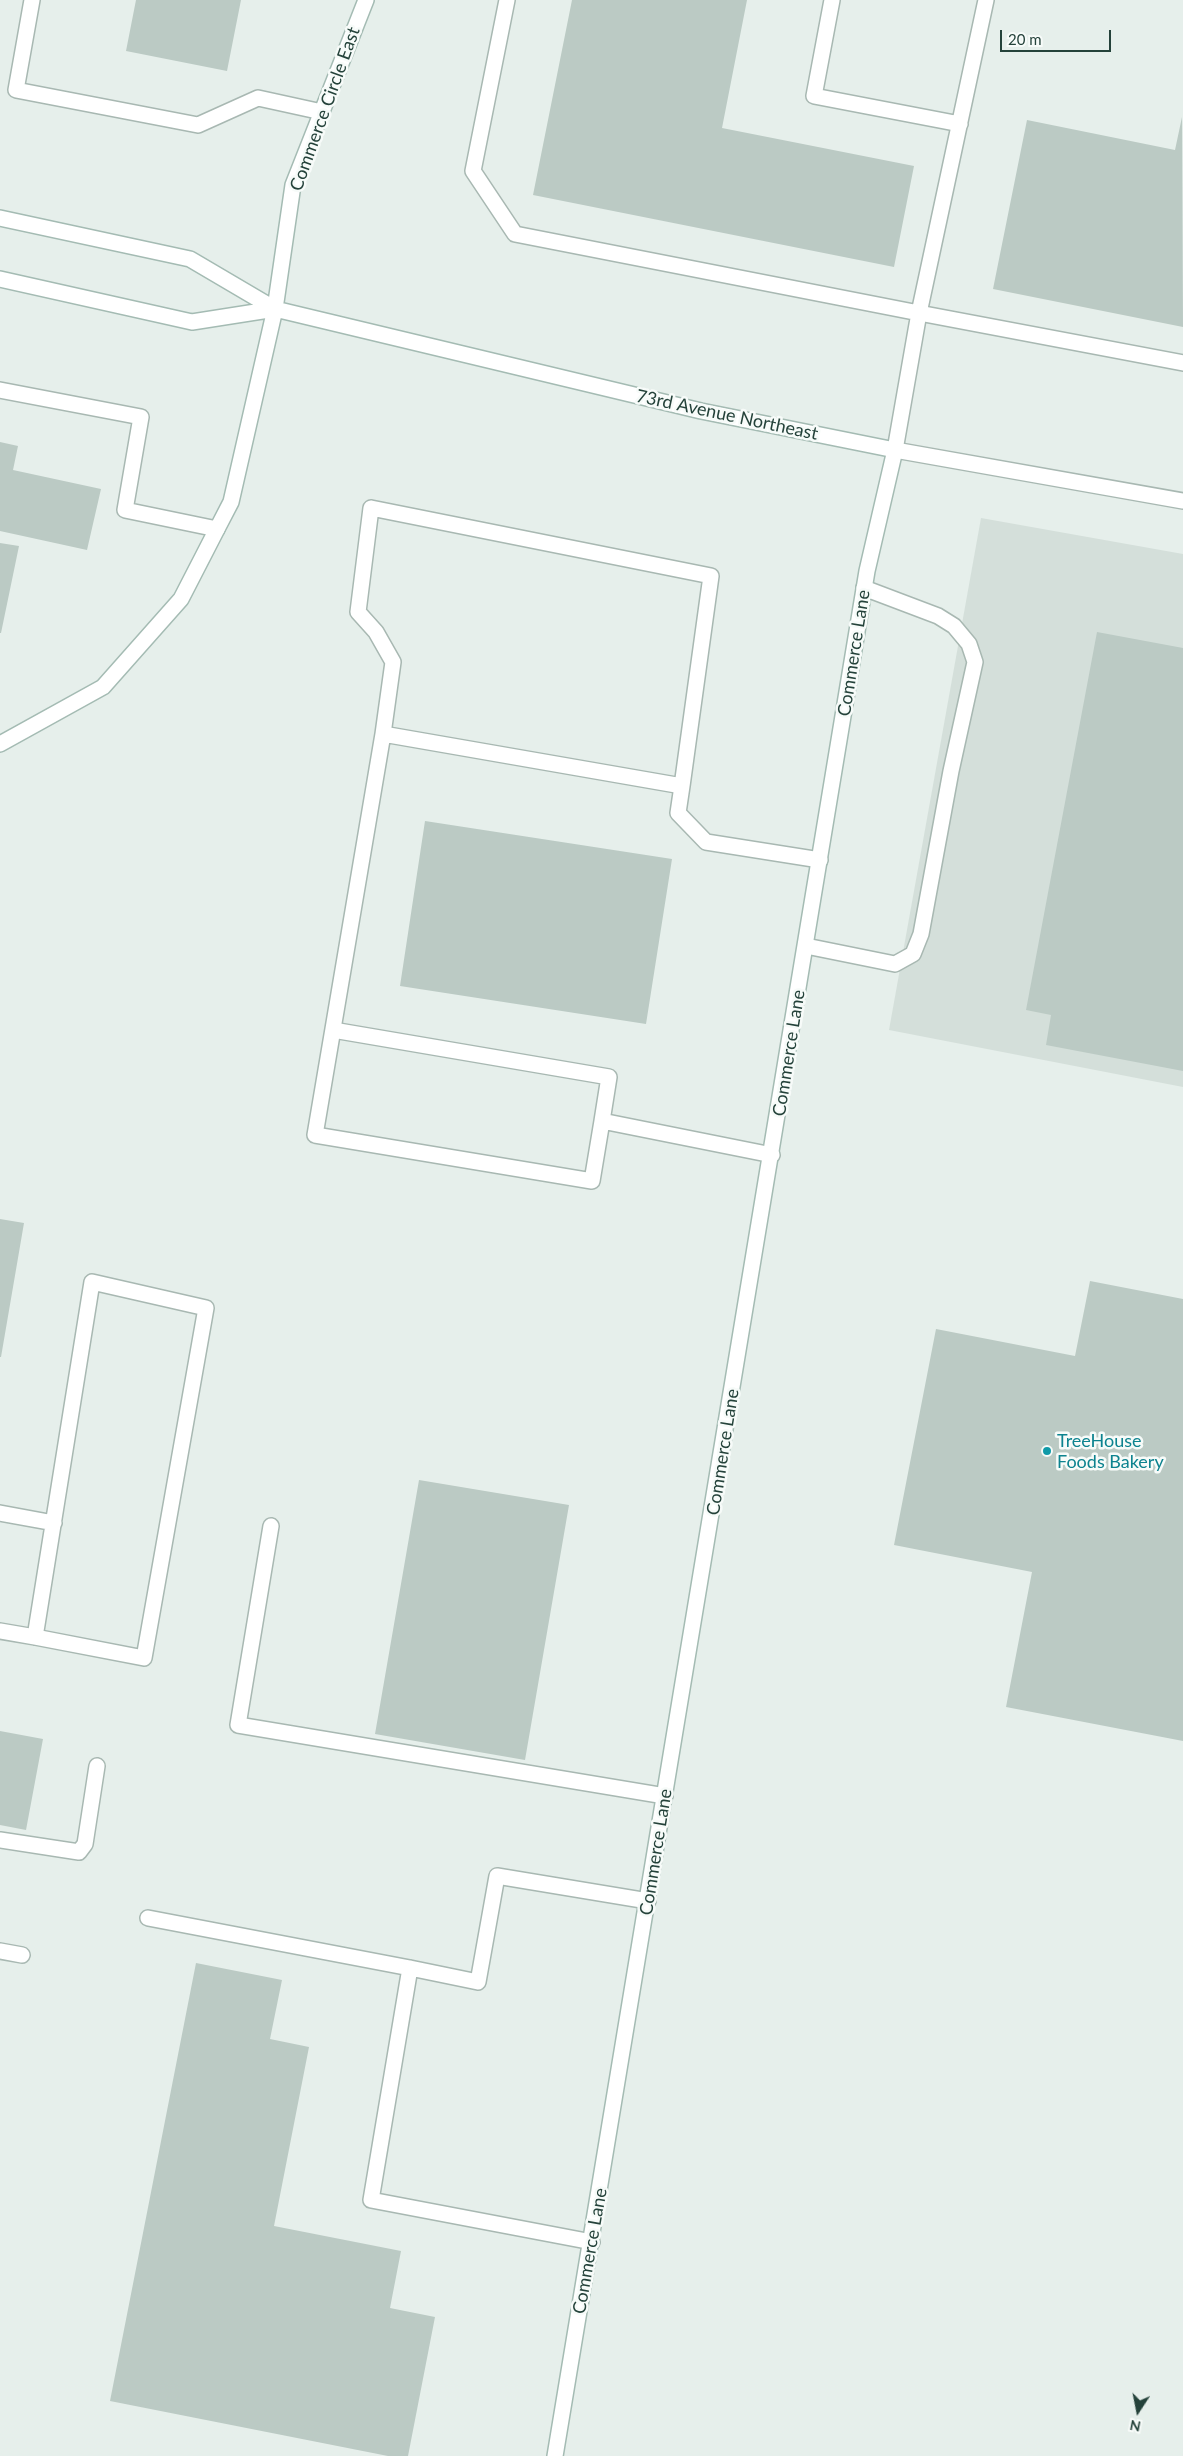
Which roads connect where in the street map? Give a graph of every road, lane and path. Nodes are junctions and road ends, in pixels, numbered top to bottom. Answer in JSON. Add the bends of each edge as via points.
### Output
{"nodes":[{"id":1,"x":32,"y":0,"type":"edge"},
{"id":2,"x":366,"y":0,"type":"edge"},
{"id":3,"x":507,"y":0,"type":"edge"},
{"id":4,"x":832,"y":0,"type":"edge"},
{"id":5,"x":986,"y":0,"type":"edge"},
{"id":6,"x":322,"y":112,"type":"junction"},
{"id":7,"x":960,"y":124,"type":"junction"},
{"id":8,"x":0,"y":218,"type":"edge"},
{"id":9,"x":0,"y":279,"type":"edge"},
{"id":10,"x":275,"y":309,"type":"junction"},
{"id":11,"x":919,"y":313,"type":"junction"},
{"id":12,"x":1183,"y":363,"type":"edge"},
{"id":13,"x":0,"y":390,"type":"edge"},
{"id":14,"x":895,"y":450,"type":"junction"},
{"id":15,"x":1183,"y":501,"type":"edge"},
{"id":16,"x":217,"y":529,"type":"junction"},
{"id":17,"x":864,"y":588,"type":"junction"},
{"id":18,"x":383,"y":734,"type":"junction"},
{"id":19,"x":0,"y":744,"type":"edge"},
{"id":20,"x":682,"y":786,"type":"junction"},
{"id":21,"x":820,"y":860,"type":"junction"},
{"id":22,"x":806,"y":946,"type":"junction"},
{"id":23,"x":333,"y":1030,"type":"junction"},
{"id":24,"x":602,"y":1122,"type":"junction"},
{"id":25,"x":772,"y":1154,"type":"junction"},
{"id":26,"x":0,"y":1513,"type":"edge"},
{"id":27,"x":54,"y":1522,"type":"junction"},
{"id":28,"x":270,"y":1526,"type":"dead end"},
{"id":29,"x":0,"y":1631,"type":"edge"},
{"id":30,"x":35,"y":1637,"type":"junction"},
{"id":31,"x":97,"y":1766,"type":"dead end"},
{"id":32,"x":665,"y":1796,"type":"junction"},
{"id":33,"x":0,"y":1840,"type":"edge"},
{"id":34,"x":648,"y":1901,"type":"junction"},
{"id":35,"x":148,"y":1918,"type":"dead end"},
{"id":36,"x":0,"y":1951,"type":"edge"},
{"id":37,"x":22,"y":1956,"type":"dead end"},
{"id":38,"x":410,"y":1968,"type":"junction"},
{"id":39,"x":592,"y":2242,"type":"junction"},
{"id":40,"x":555,"y":2456,"type":"edge"}],
"edges":[{"from":1,"to":6,"type":"street","via":[[16,90],[198,125],[258,98]]},
{"from":2,"to":6,"type":"street","name":"Commerce Circle East"},
{"from":3,"to":11,"type":"street","via":[[473,171],[515,234]]},
{"from":4,"to":7,"type":"street","via":[[814,96]]},
{"from":5,"to":7,"type":"street","name":"Commerce Lane"},
{"from":6,"to":10,"type":"street","name":"Commerce Circle East","via":[[293,185]]},
{"from":7,"to":11,"type":"street","name":"Commerce Lane"},
{"from":8,"to":10,"type":"street","name":"73rd Avenue Northeast","via":[[190,259]]},
{"from":9,"to":10,"type":"street","name":"73rd Avenue Northeast","via":[[192,322]]},
{"from":10,"to":14,"type":"street","name":"73rd Avenue Northeast","via":[[701,412]]},
{"from":10,"to":16,"type":"street","name":"Commerce Circle East","via":[[230,502]]},
{"from":11,"to":12,"type":"street"},
{"from":11,"to":14,"type":"street","name":"Commerce Lane"},
{"from":13,"to":16,"type":"street","via":[[141,416],[125,510]]},
{"from":14,"to":15,"type":"street","name":"73rd Avenue Northeast"},
{"from":14,"to":17,"type":"street","name":"Commerce Lane"},
{"from":16,"to":19,"type":"street","name":"Commerce Circle East","via":[[181,600],[103,687]]},
{"from":17,"to":21,"type":"street","name":"Commerce Lane"},
{"from":17,"to":22,"type":"street","via":[[938,616],[954,626],[969,644],[975,662],[921,934],[914,954],[895,964]]},
{"from":18,"to":20,"type":"street"},
{"from":18,"to":20,"type":"street","via":[[393,662],[376,632],[358,612],[371,508],[711,576]]},
{"from":18,"to":23,"type":"street"},
{"from":20,"to":21,"type":"street","via":[[678,813],[706,842]]},
{"from":21,"to":22,"type":"street","name":"Commerce Lane"},
{"from":22,"to":25,"type":"street","name":"Commerce Lane"},
{"from":23,"to":24,"type":"street","via":[[609,1077]]},
{"from":23,"to":24,"type":"street","via":[[315,1135],[592,1181]]},
{"from":24,"to":25,"type":"street"},
{"from":25,"to":32,"type":"street","name":"Commerce Lane"},
{"from":26,"to":27,"type":"street"},
{"from":27,"to":30,"type":"street"},
{"from":27,"to":30,"type":"street","via":[[92,1282],[206,1308],[144,1658]]},
{"from":28,"to":32,"type":"street","via":[[238,1725]]},
{"from":29,"to":30,"type":"street"},
{"from":31,"to":33,"type":"street","via":[[85,1844],[79,1852]]},
{"from":32,"to":34,"type":"street","name":"Commerce Lane"},
{"from":34,"to":38,"type":"street","via":[[497,1876],[478,1982]]},
{"from":34,"to":39,"type":"street","name":"Commerce Lane"},
{"from":35,"to":38,"type":"street"},
{"from":36,"to":37,"type":"street"},
{"from":38,"to":39,"type":"street","via":[[372,2200]]},
{"from":39,"to":40,"type":"street","name":"Commerce Lane"}]}
